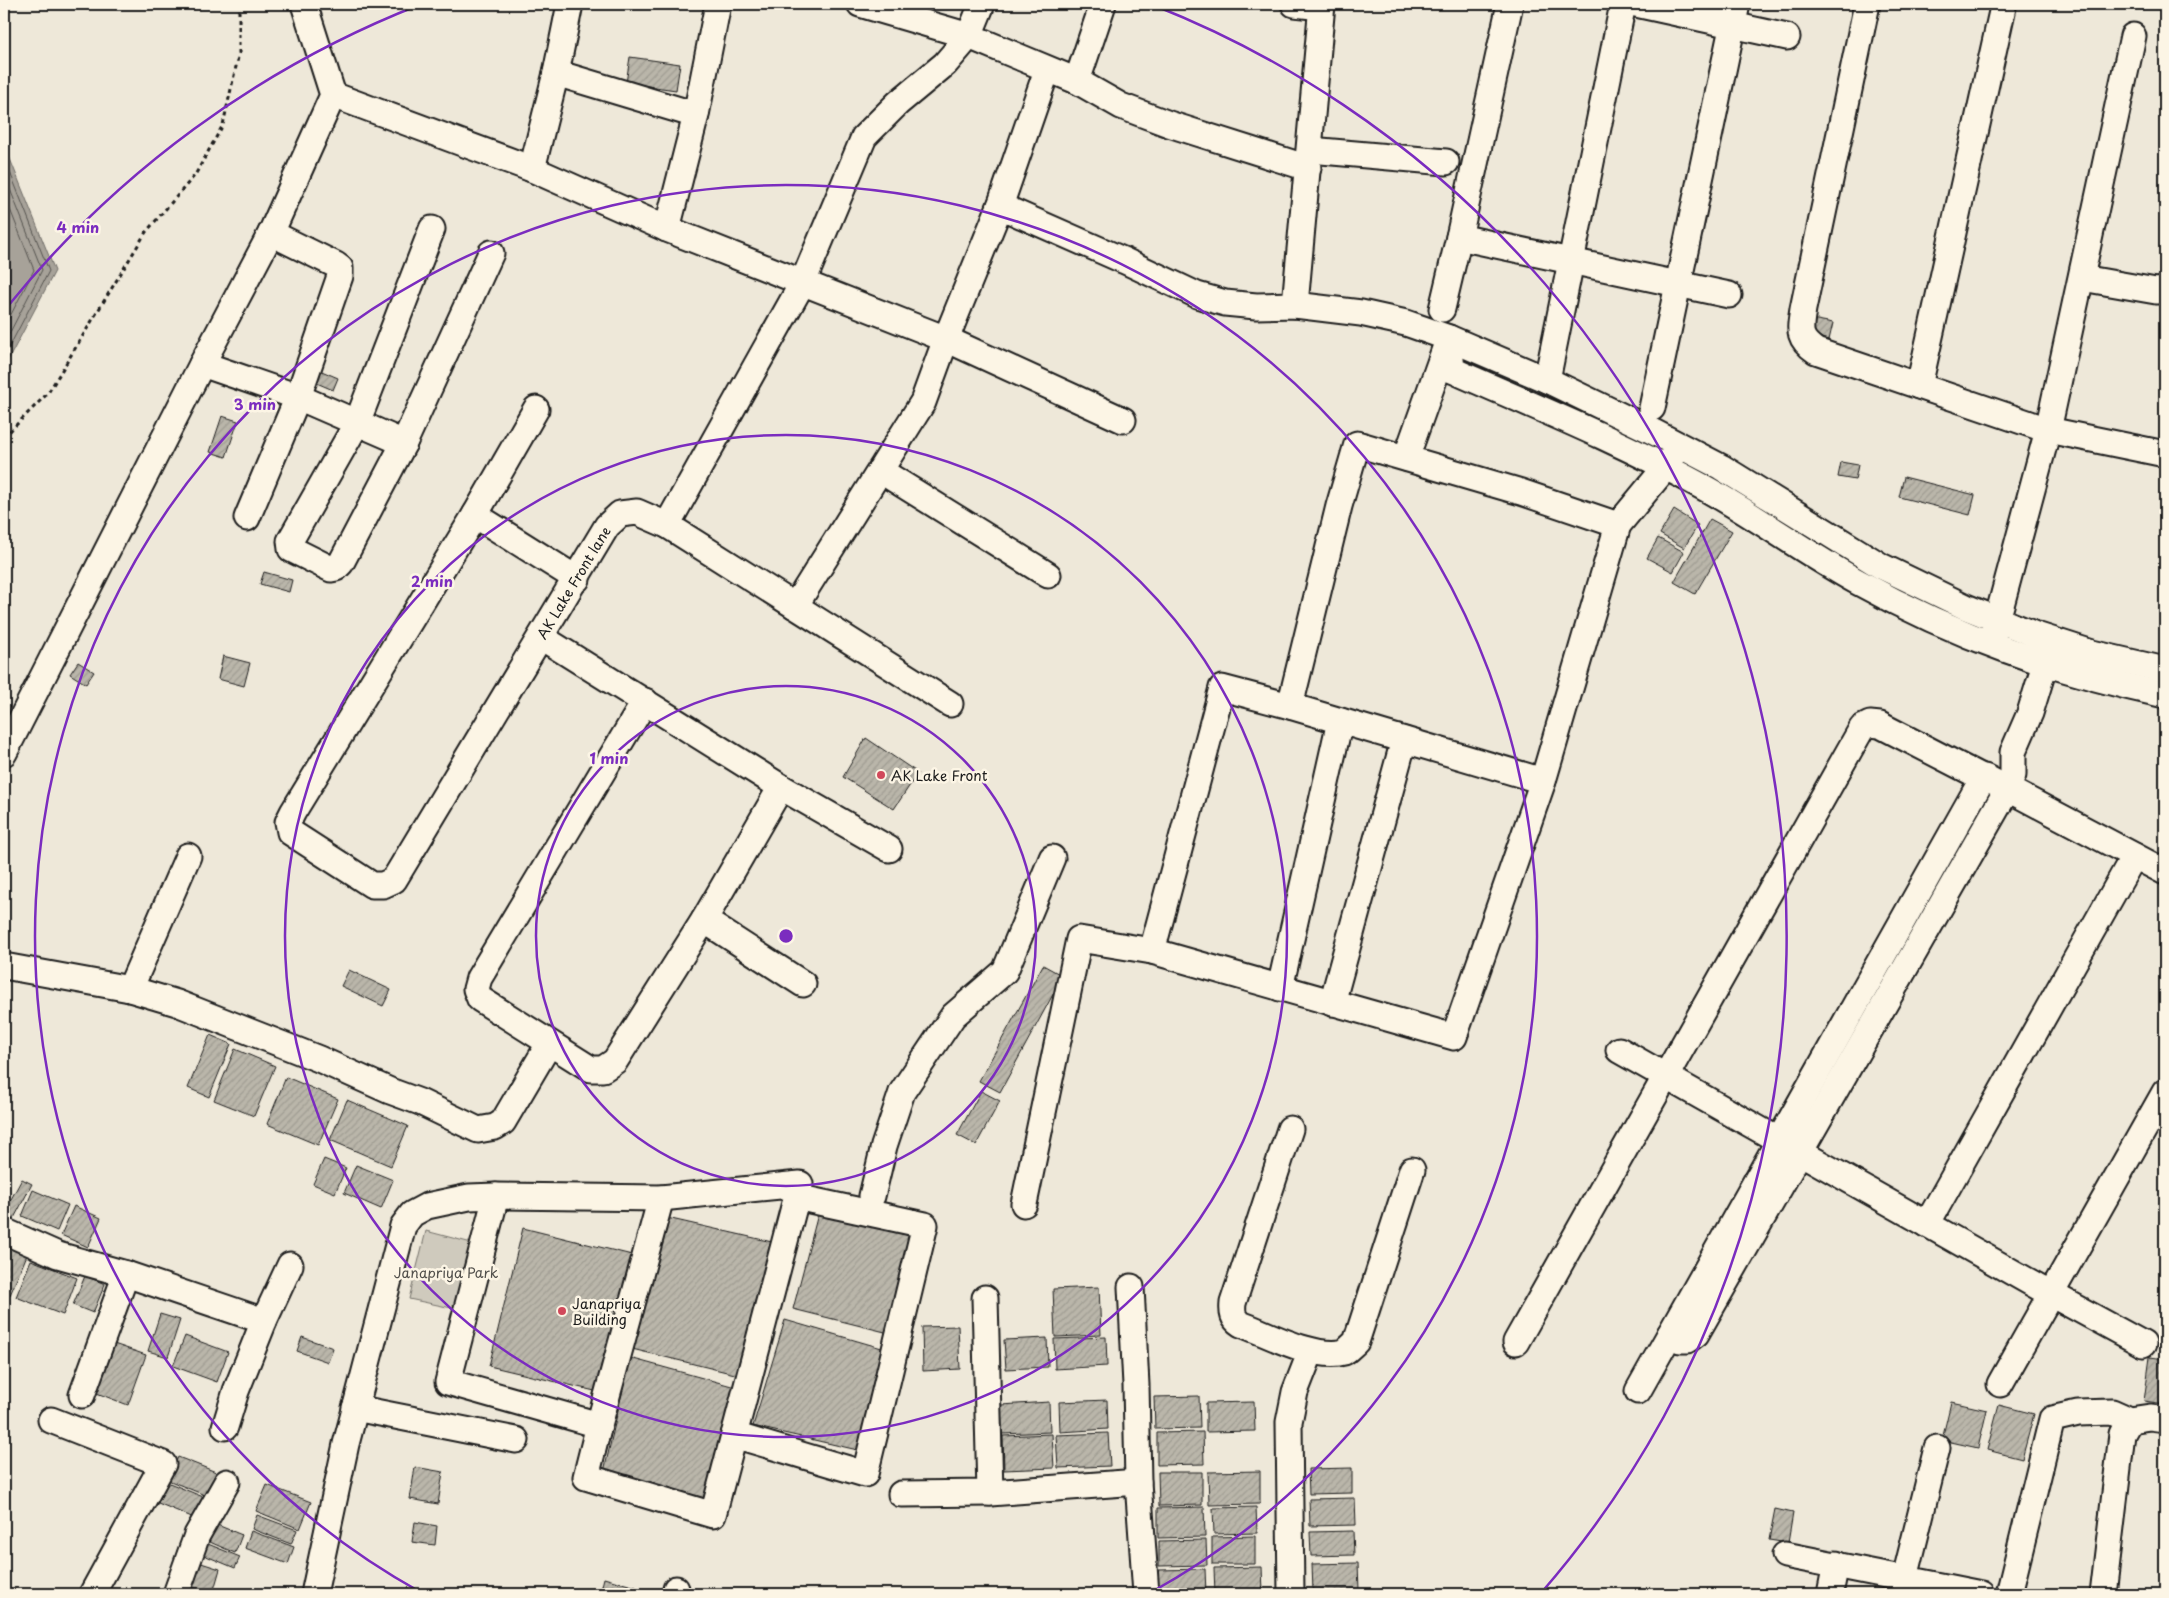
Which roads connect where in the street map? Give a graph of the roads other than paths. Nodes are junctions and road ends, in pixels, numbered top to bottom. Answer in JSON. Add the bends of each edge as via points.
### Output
{"nodes":[{"id":1,"x":304,"y":4,"type":"edge"},
{"id":2,"x":570,"y":4,"type":"edge"},
{"id":3,"x":718,"y":4,"type":"edge"},
{"id":4,"x":864,"y":4,"type":"edge"},
{"id":5,"x":982,"y":4,"type":"edge"},
{"id":6,"x":1103,"y":4,"type":"edge"},
{"id":7,"x":1294,"y":4,"type":"edge"},
{"id":8,"x":1510,"y":4,"type":"edge"},
{"id":9,"x":1624,"y":4,"type":"edge"},
{"id":10,"x":1636,"y":4,"type":"edge"},
{"id":11,"x":1867,"y":4,"type":"edge"},
{"id":12,"x":1322,"y":6,"type":"edge"},
{"id":13,"x":2003,"y":7,"type":"dead end"},
{"id":14,"x":1735,"y":14,"type":"edge"},
{"id":15,"x":969,"y":36,"type":"junction"},
{"id":16,"x":2133,"y":36,"type":"dead end"},
{"id":17,"x":1786,"y":37,"type":"dead end"},
{"id":18,"x":1047,"y":70,"type":"junction"},
{"id":19,"x":556,"y":74,"type":"junction"},
{"id":20,"x":1077,"y":81,"type":"junction"},
{"id":21,"x":334,"y":95,"type":"junction"},
{"id":22,"x":696,"y":115,"type":"junction"},
{"id":23,"x":1309,"y":159,"type":"junction"},
{"id":24,"x":1446,"y":162,"type":"dead end"},
{"id":25,"x":532,"y":169,"type":"junction"},
{"id":26,"x":1000,"y":206,"type":"junction"},
{"id":27,"x":432,"y":229,"type":"dead end"},
{"id":28,"x":667,"y":229,"type":"junction"},
{"id":29,"x":271,"y":233,"type":"junction"},
{"id":30,"x":1459,"y":237,"type":"junction"},
{"id":31,"x":491,"y":252,"type":"dead end"},
{"id":32,"x":1570,"y":262,"type":"junction"},
{"id":33,"x":2082,"y":278,"type":"junction"},
{"id":34,"x":803,"y":282,"type":"junction"},
{"id":35,"x":1678,"y":284,"type":"junction"},
{"id":36,"x":2165,"y":290,"type":"edge"},
{"id":37,"x":1729,"y":295,"type":"dead end"},
{"id":38,"x":1295,"y":305,"type":"junction"},
{"id":39,"x":1442,"y":309,"type":"dead end"},
{"id":40,"x":1449,"y":338,"type":"junction"},
{"id":41,"x":946,"y":339,"type":"junction"},
{"id":42,"x":202,"y":364,"type":"junction"},
{"id":43,"x":1547,"y":380,"type":"junction"},
{"id":44,"x":1918,"y":386,"type":"junction"},
{"id":45,"x":298,"y":397,"type":"junction"},
{"id":46,"x":1652,"y":408,"type":"dead end"},
{"id":47,"x":536,"y":409,"type":"dead end"},
{"id":48,"x":1123,"y":420,"type":"dead end"},
{"id":49,"x":357,"y":423,"type":"junction"},
{"id":50,"x":2048,"y":430,"type":"junction"},
{"id":51,"x":404,"y":443,"type":"junction"},
{"id":52,"x":1679,"y":446,"type":"junction"},
{"id":53,"x":2165,"y":454,"type":"edge"},
{"id":54,"x":1406,"y":458,"type":"junction"},
{"id":55,"x":1665,"y":468,"type":"junction"},
{"id":56,"x":881,"y":471,"type":"junction"},
{"id":57,"x":475,"y":516,"type":"junction"},
{"id":58,"x":247,"y":518,"type":"dead end"},
{"id":59,"x":667,"y":525,"type":"junction"},
{"id":60,"x":1618,"y":525,"type":"junction"},
{"id":61,"x":1048,"y":575,"type":"dead end"},
{"id":62,"x":577,"y":579,"type":"junction"},
{"id":63,"x":795,"y":606,"type":"junction"},
{"id":64,"x":1998,"y":619,"type":"junction"},
{"id":65,"x":541,"y":637,"type":"junction"},
{"id":66,"x":1991,"y":645,"type":"junction"},
{"id":67,"x":2045,"y":664,"type":"junction"},
{"id":68,"x":2165,"y":670,"type":"edge"},
{"id":69,"x":2165,"y":695,"type":"edge"},
{"id":70,"x":645,"y":701,"type":"junction"},
{"id":71,"x":950,"y":704,"type":"dead end"},
{"id":72,"x":1290,"y":706,"type":"junction"},
{"id":73,"x":1340,"y":721,"type":"junction"},
{"id":74,"x":1404,"y":740,"type":"junction"},
{"id":75,"x":2013,"y":752,"type":"junction"},
{"id":76,"x":4,"y":753,"type":"edge"},
{"id":77,"x":1984,"y":778,"type":"junction"},
{"id":78,"x":1543,"y":782,"type":"junction"},
{"id":79,"x":782,"y":787,"type":"junction"},
{"id":80,"x":2007,"y":790,"type":"junction"},
{"id":81,"x":889,"y":849,"type":"dead end"},
{"id":82,"x":188,"y":856,"type":"dead end"},
{"id":83,"x":2134,"y":856,"type":"junction"},
{"id":84,"x":1052,"y":858,"type":"dead end"},
{"id":85,"x":2165,"y":872,"type":"edge"},
{"id":86,"x":704,"y":920,"type":"junction"},
{"id":87,"x":1152,"y":951,"type":"junction"},
{"id":88,"x":4,"y":966,"type":"edge"},
{"id":89,"x":803,"y":984,"type":"dead end"},
{"id":90,"x":118,"y":987,"type":"junction"},
{"id":91,"x":1280,"y":988,"type":"junction"},
{"id":92,"x":1332,"y":1004,"type":"junction"},
{"id":93,"x":549,"y":1044,"type":"junction"},
{"id":94,"x":1619,"y":1050,"type":"dead end"},
{"id":95,"x":1666,"y":1076,"type":"junction"},
{"id":96,"x":2165,"y":1092,"type":"edge"},
{"id":97,"x":1290,"y":1128,"type":"dead end"},
{"id":98,"x":1790,"y":1147,"type":"junction"},
{"id":99,"x":1412,"y":1170,"type":"dead end"},
{"id":100,"x":496,"y":1196,"type":"junction"},
{"id":101,"x":872,"y":1196,"type":"dead end"},
{"id":102,"x":796,"y":1197,"type":"junction"},
{"id":103,"x":661,"y":1198,"type":"junction"},
{"id":104,"x":1024,"y":1204,"type":"dead end"},
{"id":105,"x":1928,"y":1224,"type":"junction"},
{"id":106,"x":4,"y":1230,"type":"edge"},
{"id":107,"x":290,"y":1265,"type":"dead end"},
{"id":108,"x":126,"y":1274,"type":"junction"},
{"id":109,"x":1132,"y":1288,"type":"dead end"},
{"id":110,"x":2051,"y":1294,"type":"junction"},
{"id":111,"x":985,"y":1298,"type":"dead end"},
{"id":112,"x":264,"y":1321,"type":"junction"},
{"id":113,"x":1516,"y":1342,"type":"dead end"},
{"id":114,"x":2142,"y":1344,"type":"dead end"},
{"id":115,"x":1311,"y":1351,"type":"junction"},
{"id":116,"x":2000,"y":1384,"type":"dead end"},
{"id":117,"x":1638,"y":1391,"type":"dead end"},
{"id":118,"x":82,"y":1394,"type":"dead end"},
{"id":119,"x":355,"y":1408,"type":"junction"},
{"id":120,"x":2165,"y":1419,"type":"edge"},
{"id":121,"x":51,"y":1420,"type":"dead end"},
{"id":122,"x":2130,"y":1420,"type":"junction"},
{"id":123,"x":599,"y":1425,"type":"junction"},
{"id":124,"x":225,"y":1427,"type":"dead end"},
{"id":125,"x":734,"y":1435,"type":"junction"},
{"id":126,"x":516,"y":1440,"type":"dead end"},
{"id":127,"x":1937,"y":1448,"type":"dead end"},
{"id":128,"x":227,"y":1482,"type":"dead end"},
{"id":129,"x":1138,"y":1482,"type":"junction"},
{"id":130,"x":990,"y":1493,"type":"junction"},
{"id":131,"x":901,"y":1494,"type":"dead end"},
{"id":132,"x":1785,"y":1554,"type":"dead end"},
{"id":133,"x":1836,"y":1564,"type":"junction"},
{"id":134,"x":1905,"y":1578,"type":"junction"},
{"id":135,"x":92,"y":1594,"type":"edge"},
{"id":136,"x":176,"y":1594,"type":"edge"},
{"id":137,"x":314,"y":1594,"type":"edge"},
{"id":138,"x":1146,"y":1594,"type":"edge"},
{"id":139,"x":1291,"y":1594,"type":"edge"},
{"id":140,"x":1830,"y":1594,"type":"edge"},
{"id":141,"x":1981,"y":1594,"type":"edge"},
{"id":142,"x":2009,"y":1594,"type":"edge"},
{"id":143,"x":2102,"y":1594,"type":"edge"}],
"edges":[{"from":1,"to":21,"type":"street"},
{"from":2,"to":19,"type":"street"},
{"from":3,"to":22,"type":"street"},
{"from":4,"to":15,"type":"street"},
{"from":5,"to":15,"type":"street"},
{"from":6,"to":20,"type":"street"},
{"from":7,"to":12,"type":"street"},
{"from":8,"to":30,"type":"street"},
{"from":9,"to":32,"type":"street"},
{"from":10,"to":14,"type":"street"},
{"from":11,"to":44,"type":"street","via":[[1800,332],[1805,343],[1816,351]]},
{"from":12,"to":23,"type":"street"},
{"from":13,"to":44,"type":"street"},
{"from":14,"to":17,"type":"street"},
{"from":14,"to":35,"type":"street"},
{"from":15,"to":18,"type":"street"},
{"from":15,"to":34,"type":"street","via":[[945,64],[864,137]]},
{"from":16,"to":33,"type":"street"},
{"from":18,"to":20,"type":"street"},
{"from":18,"to":26,"type":"street"},
{"from":19,"to":22,"type":"street"},
{"from":19,"to":25,"type":"street"},
{"from":20,"to":23,"type":"street","via":[[1120,106],[1169,124]]},
{"from":21,"to":25,"type":"street"},
{"from":21,"to":29,"type":"street"},
{"from":22,"to":28,"type":"street"},
{"from":23,"to":24,"type":"street"},
{"from":23,"to":38,"type":"street"},
{"from":25,"to":28,"type":"street"},
{"from":26,"to":38,"type":"street","via":[[1126,260],[1197,295],[1225,303]]},
{"from":26,"to":41,"type":"street"},
{"from":27,"to":49,"type":"street"},
{"from":28,"to":34,"type":"street"},
{"from":29,"to":42,"type":"street"},
{"from":29,"to":45,"type":"street","via":[[340,268]]},
{"from":30,"to":32,"type":"street"},
{"from":30,"to":39,"type":"street"},
{"from":31,"to":51,"type":"street"},
{"from":32,"to":35,"type":"street"},
{"from":32,"to":43,"type":"street"},
{"from":33,"to":36,"type":"street"},
{"from":33,"to":50,"type":"street"},
{"from":34,"to":41,"type":"street"},
{"from":34,"to":59,"type":"street"},
{"from":35,"to":37,"type":"street"},
{"from":35,"to":46,"type":"street"},
{"from":38,"to":40,"type":"street","via":[[1406,322]]},
{"from":40,"to":43,"type":"street"},
{"from":40,"to":54,"type":"street"},
{"from":40,"to":55,"type":"street","via":[[1452,370]]},
{"from":41,"to":48,"type":"street"},
{"from":41,"to":56,"type":"street","via":[[923,402]]},
{"from":42,"to":45,"type":"street"},
{"from":42,"to":76,"type":"street"},
{"from":43,"to":52,"type":"street"},
{"from":44,"to":50,"type":"street"},
{"from":45,"to":49,"type":"street"},
{"from":45,"to":58,"type":"street"},
{"from":47,"to":57,"type":"street"},
{"from":49,"to":51,"type":"street"},
{"from":49,"to":51,"type":"street","via":[[290,541],[291,549],[331,569],[342,563]]},
{"from":50,"to":53,"type":"street"},
{"from":50,"to":64,"type":"street"},
{"from":52,"to":55,"type":"street"},
{"from":52,"to":64,"type":"street","via":[[1721,467],[1881,566]]},
{"from":54,"to":60,"type":"street"},
{"from":54,"to":72,"type":"street","via":[[1357,444]]},
{"from":55,"to":60,"type":"street"},
{"from":55,"to":66,"type":"street","via":[[1730,502],[1898,604]]},
{"from":56,"to":61,"type":"street"},
{"from":56,"to":63,"type":"street"},
{"from":57,"to":62,"type":"street"},
{"from":57,"to":65,"type":"street","via":[[293,812],[288,822],[290,832],[372,885],[394,880]]},
{"from":59,"to":62,"type":"street","name":"AK Lake Front lane","via":[[637,512],[620,514],[607,526]]},
{"from":59,"to":63,"type":"street","name":"AK Lake Front lane"},
{"from":60,"to":78,"type":"street"},
{"from":62,"to":65,"type":"street","name":"AK Lake Front lane"},
{"from":63,"to":71,"type":"street","name":"AK Lake Front lane"},
{"from":64,"to":66,"type":"street"},
{"from":64,"to":68,"type":"street","via":[[2092,653]]},
{"from":65,"to":70,"type":"street","name":"AK Lake Front lane"},
{"from":66,"to":67,"type":"street"},
{"from":67,"to":69,"type":"street"},
{"from":67,"to":75,"type":"street","via":[[2030,713]]},
{"from":70,"to":79,"type":"street","name":"AK Lake Front lane"},
{"from":70,"to":93,"type":"street","via":[[479,978],[476,989],[480,999]]},
{"from":72,"to":73,"type":"street"},
{"from":72,"to":87,"type":"street","via":[[1222,688]]},
{"from":73,"to":74,"type":"street"},
{"from":73,"to":91,"type":"street"},
{"from":74,"to":78,"type":"street"},
{"from":74,"to":92,"type":"street"},
{"from":75,"to":77,"type":"street","via":[[1996,763]]},
{"from":75,"to":80,"type":"street","via":[[2013,775]]},
{"from":77,"to":80,"type":"street"},
{"from":77,"to":95,"type":"street","via":[[1880,725],[1870,724],[1862,728]]},
{"from":77,"to":98,"type":"street"},
{"from":78,"to":92,"type":"street","via":[[1454,1037]]},
{"from":79,"to":81,"type":"street","name":"AK Lake Front lane"},
{"from":79,"to":86,"type":"street"},
{"from":80,"to":83,"type":"street"},
{"from":80,"to":98,"type":"street"},
{"from":82,"to":90,"type":"street"},
{"from":83,"to":85,"type":"street"},
{"from":83,"to":105,"type":"street"},
{"from":84,"to":101,"type":"street","via":[[1005,971],[953,1016],[902,1092]]},
{"from":86,"to":89,"type":"street"},
{"from":86,"to":93,"type":"street","via":[[615,1061],[603,1069],[591,1069]]},
{"from":87,"to":91,"type":"street"},
{"from":87,"to":104,"type":"street","via":[[1079,939]]},
{"from":88,"to":90,"type":"street"},
{"from":90,"to":93,"type":"street","via":[[177,1004],[318,1058],[478,1130],[495,1128],[503,1122]]},
{"from":91,"to":92,"type":"street"},
{"from":94,"to":95,"type":"street"},
{"from":95,"to":98,"type":"street"},
{"from":95,"to":113,"type":"street"},
{"from":96,"to":110,"type":"street"},
{"from":97,"to":115,"type":"street","via":[[1232,1303],[1232,1312],[1242,1324]]},
{"from":98,"to":105,"type":"street"},
{"from":98,"to":117,"type":"street","via":[[1670,1334]]},
{"from":99,"to":115,"type":"street","via":[[1356,1342],[1346,1351],[1333,1354]]},
{"from":100,"to":103,"type":"street"},
{"from":100,"to":119,"type":"street","via":[[469,1197],[426,1206],[412,1214],[403,1226]]},
{"from":100,"to":123,"type":"street","via":[[448,1382]]},
{"from":102,"to":103,"type":"street","via":[[800,1184]]},
{"from":102,"to":125,"type":"street"},
{"from":102,"to":125,"type":"street","via":[[925,1226],[865,1474]]},
{"from":103,"to":123,"type":"street"},
{"from":105,"to":110,"type":"street"},
{"from":106,"to":108,"type":"street","via":[[58,1255]]},
{"from":107,"to":112,"type":"street"},
{"from":108,"to":112,"type":"street"},
{"from":108,"to":118,"type":"street"},
{"from":109,"to":129,"type":"street"},
{"from":110,"to":114,"type":"street"},
{"from":110,"to":116,"type":"street"},
{"from":111,"to":130,"type":"street"},
{"from":112,"to":124,"type":"street"},
{"from":115,"to":139,"type":"street","via":[[1295,1392],[1289,1422]]},
{"from":119,"to":126,"type":"street"},
{"from":119,"to":137,"type":"street"},
{"from":120,"to":122,"type":"street"},
{"from":121,"to":135,"type":"street","via":[[163,1464]]},
{"from":122,"to":142,"type":"street","via":[[2112,1412],[2078,1413],[2052,1420]]},
{"from":122,"to":143,"type":"street","via":[[2122,1434]]},
{"from":123,"to":125,"type":"street","via":[[586,1477],[713,1515]]},
{"from":127,"to":134,"type":"street"},
{"from":128,"to":136,"type":"street","via":[[197,1535]]},
{"from":129,"to":130,"type":"street"},
{"from":129,"to":138,"type":"street"},
{"from":130,"to":131,"type":"street"},
{"from":132,"to":133,"type":"street"},
{"from":133,"to":134,"type":"street"},
{"from":133,"to":140,"type":"street"},
{"from":134,"to":141,"type":"street"}]}
